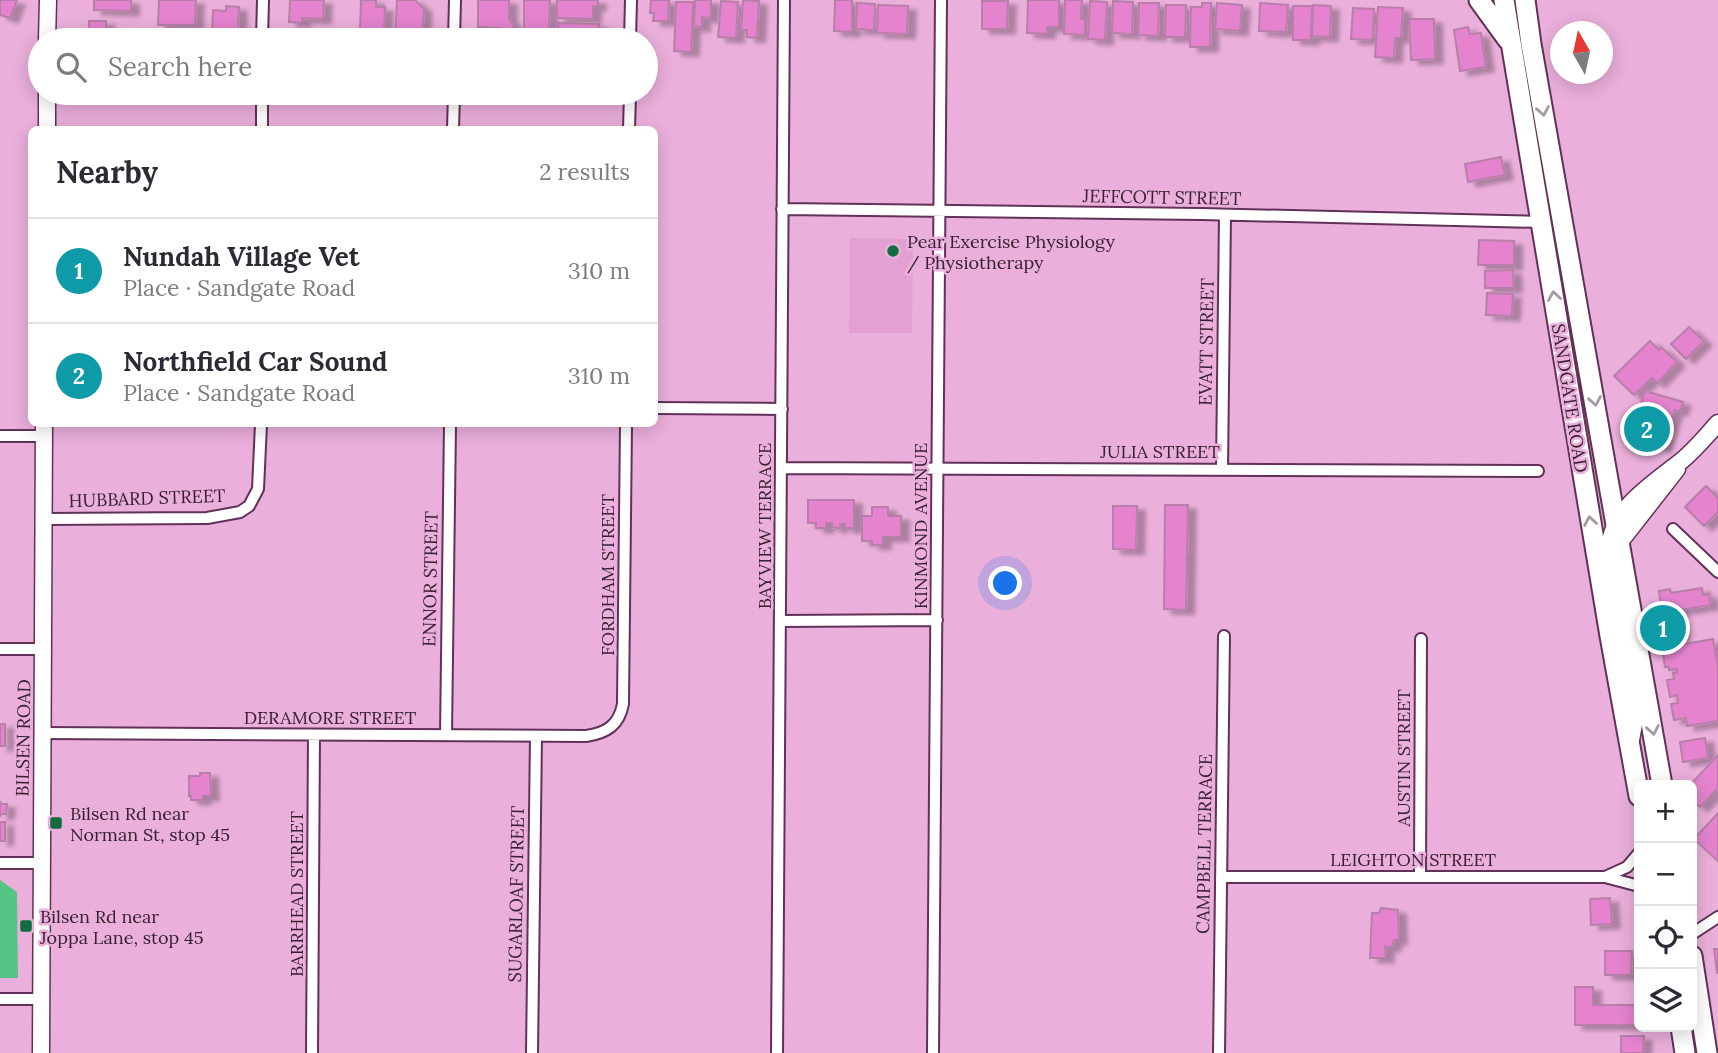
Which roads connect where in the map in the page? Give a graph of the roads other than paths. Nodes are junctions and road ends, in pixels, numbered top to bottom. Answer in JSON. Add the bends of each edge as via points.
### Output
{"nodes":[{"id":1,"x":48,"y":0,"type":"edge"},
{"id":2,"x":262,"y":0,"type":"edge"},
{"id":3,"x":455,"y":0,"type":"edge"},
{"id":4,"x":631,"y":0,"type":"edge"},
{"id":5,"x":784,"y":0,"type":"edge"},
{"id":6,"x":941,"y":0,"type":"edge"},
{"id":7,"x":1479,"y":0,"type":"edge"},
{"id":8,"x":1504,"y":0,"type":"edge"},
{"id":9,"x":1525,"y":0,"type":"edge"},
{"id":10,"x":47,"y":28,"type":"edge"},
{"id":11,"x":262,"y":28,"type":"edge"},
{"id":12,"x":454,"y":28,"type":"edge"},
{"id":13,"x":630,"y":28,"type":"edge"},
{"id":14,"x":1511,"y":44,"type":"junction"},
{"id":15,"x":47,"y":105,"type":"edge"},
{"id":16,"x":262,"y":105,"type":"edge"},
{"id":17,"x":454,"y":105,"type":"edge"},
{"id":18,"x":630,"y":105,"type":"edge"},
{"id":19,"x":47,"y":126,"type":"edge"},
{"id":20,"x":262,"y":126,"type":"edge"},
{"id":21,"x":453,"y":126,"type":"edge"},
{"id":22,"x":629,"y":126,"type":"edge"},
{"id":23,"x":782,"y":209,"type":"junction"},
{"id":24,"x":940,"y":211,"type":"junction"},
{"id":25,"x":1225,"y":215,"type":"junction"},
{"id":26,"x":1542,"y":222,"type":"junction"},
{"id":27,"x":658,"y":408,"type":"edge"},
{"id":28,"x":782,"y":409,"type":"junction"},
{"id":29,"x":1718,"y":423,"type":"edge"},
{"id":30,"x":261,"y":427,"type":"edge"},
{"id":31,"x":450,"y":427,"type":"edge"},
{"id":32,"x":626,"y":427,"type":"edge"},
{"id":33,"x":44,"y":430,"type":"edge"},
{"id":34,"x":0,"y":436,"type":"edge"},
{"id":35,"x":1682,"y":461,"type":"junction"},
{"id":36,"x":937,"y":467,"type":"junction"},
{"id":37,"x":781,"y":468,"type":"junction"},
{"id":38,"x":1222,"y":469,"type":"junction"},
{"id":39,"x":1538,"y":471,"type":"dead end"},
{"id":40,"x":44,"y":519,"type":"junction"},
{"id":41,"x":1617,"y":521,"type":"junction"},
{"id":42,"x":1673,"y":529,"type":"dead end"},
{"id":43,"x":1620,"y":542,"type":"junction"},
{"id":44,"x":1718,"y":572,"type":"edge"},
{"id":45,"x":937,"y":620,"type":"junction"},
{"id":46,"x":781,"y":621,"type":"junction"},
{"id":47,"x":1224,"y":636,"type":"dead end"},
{"id":48,"x":1421,"y":639,"type":"dead end"},
{"id":49,"x":0,"y":649,"type":"edge"},
{"id":50,"x":43,"y":649,"type":"junction"},
{"id":51,"x":615,"y":725,"type":"joint"},
{"id":52,"x":42,"y":733,"type":"junction"},
{"id":53,"x":314,"y":735,"type":"junction"},
{"id":54,"x":446,"y":736,"type":"junction"},
{"id":55,"x":536,"y":736,"type":"junction"},
{"id":56,"x":1630,"y":747,"type":"junction"},
{"id":57,"x":1636,"y":780,"type":"edge"},
{"id":58,"x":1661,"y":780,"type":"edge"},
{"id":59,"x":1634,"y":859,"type":"edge"},
{"id":60,"x":0,"y":863,"type":"edge"},
{"id":61,"x":41,"y":863,"type":"junction"},
{"id":62,"x":1221,"y":877,"type":"junction"},
{"id":63,"x":1420,"y":877,"type":"junction"},
{"id":64,"x":1605,"y":877,"type":"junction"},
{"id":65,"x":1634,"y":885,"type":"edge"},
{"id":66,"x":1718,"y":917,"type":"edge"},
{"id":67,"x":1697,"y":931,"type":"edge"},
{"id":68,"x":1694,"y":969,"type":"edge"},
{"id":69,"x":0,"y":999,"type":"edge"},
{"id":70,"x":40,"y":999,"type":"junction"},
{"id":71,"x":1682,"y":1032,"type":"edge"},
{"id":72,"x":41,"y":1053,"type":"edge"},
{"id":73,"x":312,"y":1053,"type":"edge"},
{"id":74,"x":532,"y":1053,"type":"edge"},
{"id":75,"x":777,"y":1053,"type":"edge"},
{"id":76,"x":933,"y":1053,"type":"edge"},
{"id":77,"x":1219,"y":1053,"type":"edge"},
{"id":78,"x":1685,"y":1053,"type":"edge"},
{"id":79,"x":1707,"y":1053,"type":"edge"}],
"edges":[{"from":1,"to":10,"type":"street"},
{"from":2,"to":11,"type":"street"},
{"from":3,"to":12,"type":"street"},
{"from":4,"to":13,"type":"street"},
{"from":5,"to":23,"type":"street","name":"BAYVIEW TERRACE"},
{"from":6,"to":24,"type":"street","name":"KINMOND AVENUE"},
{"from":7,"to":14,"type":"highway"},
{"from":8,"to":14,"type":"highway","name":"SANDGATE ROAD"},
{"from":9,"to":41,"type":"highway","name":"SANDGATE ROAD","one_way":true},
{"from":14,"to":26,"type":"highway","name":"SANDGATE ROAD"},
{"from":15,"to":19,"type":"street"},
{"from":16,"to":20,"type":"street"},
{"from":17,"to":21,"type":"street"},
{"from":18,"to":22,"type":"street"},
{"from":23,"to":24,"type":"street","name":"JEFFCOTT STREET"},
{"from":23,"to":28,"type":"street","name":"BAYVIEW TERRACE"},
{"from":24,"to":25,"type":"street","name":"JEFFCOTT STREET"},
{"from":24,"to":36,"type":"street","name":"KINMOND AVENUE"},
{"from":25,"to":26,"type":"street","name":"JEFFCOTT STREET"},
{"from":25,"to":38,"type":"street","name":"EVATT STREET"},
{"from":56,"to":26,"type":"highway","name":"SANDGATE ROAD","one_way":true},
{"from":27,"to":28,"type":"street"},
{"from":28,"to":37,"type":"street","name":"BAYVIEW TERRACE"},
{"from":29,"to":35,"type":"street"},
{"from":30,"to":40,"type":"street","name":"HUBBARD STREET","via":[[258,489],[240,512],[207,518]]},
{"from":31,"to":54,"type":"street","name":"ENNOR STREET"},
{"from":32,"to":51,"type":"street","name":"FORDHAM STREET","via":[[624,693]]},
{"from":33,"to":34,"type":"street"},
{"from":33,"to":40,"type":"street","name":"BILSEN ROAD"},
{"from":35,"to":41,"type":"street","via":[[1638,494]]},
{"from":35,"to":43,"type":"street"},
{"from":36,"to":37,"type":"street","name":"JULIA STREET"},
{"from":36,"to":38,"type":"street","name":"JULIA STREET"},
{"from":36,"to":45,"type":"street","name":"KINMOND AVENUE"},
{"from":37,"to":46,"type":"street","name":"BAYVIEW TERRACE"},
{"from":38,"to":39,"type":"street","name":"JULIA STREET"},
{"from":40,"to":50,"type":"street","name":"BILSEN ROAD"},
{"from":41,"to":43,"type":"highway","name":"SANDGATE ROAD"},
{"from":41,"to":56,"type":"street","via":[[1609,553],[1636,713]]},
{"from":42,"to":44,"type":"street"},
{"from":43,"to":58,"type":"highway","name":"SANDGATE ROAD","one_way":true},
{"from":45,"to":46,"type":"street"},
{"from":45,"to":76,"type":"street","name":"KINMOND AVENUE"},
{"from":46,"to":75,"type":"street","name":"BAYVIEW TERRACE"},
{"from":47,"to":62,"type":"street","name":"CAMPBELL TERRACE"},
{"from":48,"to":63,"type":"street","name":"AUSTIN STREET"},
{"from":49,"to":50,"type":"street"},
{"from":50,"to":52,"type":"street","name":"BILSEN ROAD"},
{"from":51,"to":55,"type":"street","name":"DERAMORE STREET","via":[[586,736]]},
{"from":52,"to":53,"type":"street","name":"DERAMORE STREET"},
{"from":52,"to":61,"type":"street","name":"BILSEN ROAD"},
{"from":53,"to":54,"type":"street","name":"DERAMORE STREET"},
{"from":53,"to":73,"type":"street","name":"BARRHEAD STREET"},
{"from":54,"to":55,"type":"street","name":"DERAMORE STREET"},
{"from":55,"to":74,"type":"street","name":"SUGARLOAF STREET"},
{"from":56,"to":57,"type":"highway","name":"SANDGATE ROAD"},
{"from":59,"to":64,"type":"street"},
{"from":60,"to":61,"type":"street"},
{"from":61,"to":70,"type":"street","name":"BILSEN ROAD"},
{"from":62,"to":63,"type":"street","name":"LEIGHTON STREET"},
{"from":62,"to":77,"type":"street","name":"CAMPBELL TERRACE"},
{"from":63,"to":64,"type":"street","name":"LEIGHTON STREET"},
{"from":64,"to":65,"type":"street","name":"LEIGHTON STREET"},
{"from":66,"to":67,"type":"street"},
{"from":68,"to":79,"type":"highway"},
{"from":69,"to":70,"type":"street"},
{"from":70,"to":72,"type":"street","name":"BILSEN ROAD"},
{"from":71,"to":78,"type":"highway"}]}
